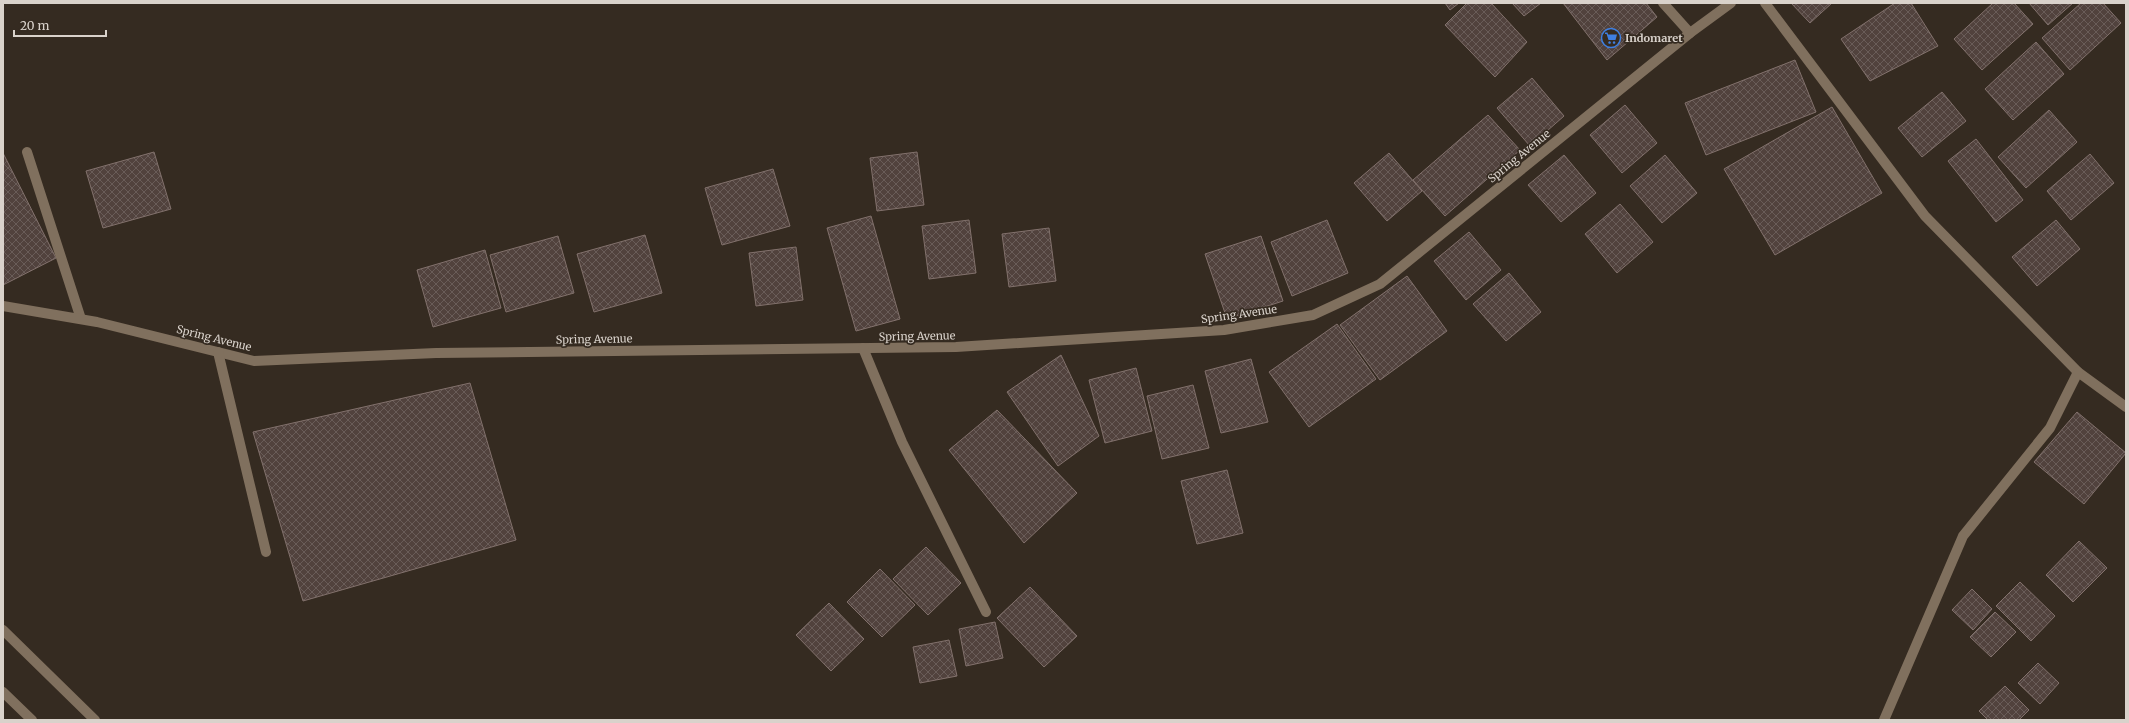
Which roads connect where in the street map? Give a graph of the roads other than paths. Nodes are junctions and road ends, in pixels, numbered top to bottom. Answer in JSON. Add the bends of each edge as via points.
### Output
{"nodes":[{"id":1,"x":1664,"y":3,"type":"edge"},
{"id":2,"x":1731,"y":3,"type":"edge"},
{"id":3,"x":1765,"y":3,"type":"edge"},
{"id":4,"x":1690,"y":33,"type":"junction"},
{"id":5,"x":27,"y":152,"type":"dead end"},
{"id":6,"x":3,"y":306,"type":"edge"},
{"id":7,"x":81,"y":319,"type":"junction"},
{"id":8,"x":863,"y":348,"type":"junction"},
{"id":9,"x":218,"y":352,"type":"junction"},
{"id":10,"x":2078,"y":372,"type":"junction"},
{"id":11,"x":2126,"y":407,"type":"edge"},
{"id":12,"x":266,"y":552,"type":"dead end"},
{"id":13,"x":986,"y":612,"type":"dead end"},
{"id":14,"x":3,"y":630,"type":"edge"},
{"id":15,"x":3,"y":692,"type":"edge"},
{"id":16,"x":32,"y":720,"type":"edge"},
{"id":17,"x":96,"y":720,"type":"edge"},
{"id":18,"x":1884,"y":720,"type":"edge"}],
"edges":[{"from":1,"to":4,"type":"street"},
{"from":2,"to":4,"type":"street","name":"Spring Avenue"},
{"from":3,"to":10,"type":"street","via":[[1925,216]]},
{"from":4,"to":8,"type":"street","name":"Spring Avenue","via":[[1380,284],[1313,315],[1208,331],[956,347]]},
{"from":5,"to":7,"type":"street"},
{"from":6,"to":7,"type":"street","name":"Spring Avenue"},
{"from":7,"to":9,"type":"street","name":"Spring Avenue"},
{"from":8,"to":9,"type":"street","name":"Spring Avenue","via":[[436,353],[254,360]]},
{"from":8,"to":13,"type":"street","via":[[902,442]]},
{"from":9,"to":12,"type":"street"},
{"from":10,"to":11,"type":"street"},
{"from":10,"to":18,"type":"street","via":[[2050,428],[1963,536]]},
{"from":14,"to":17,"type":"street"},
{"from":15,"to":16,"type":"street"}]}
